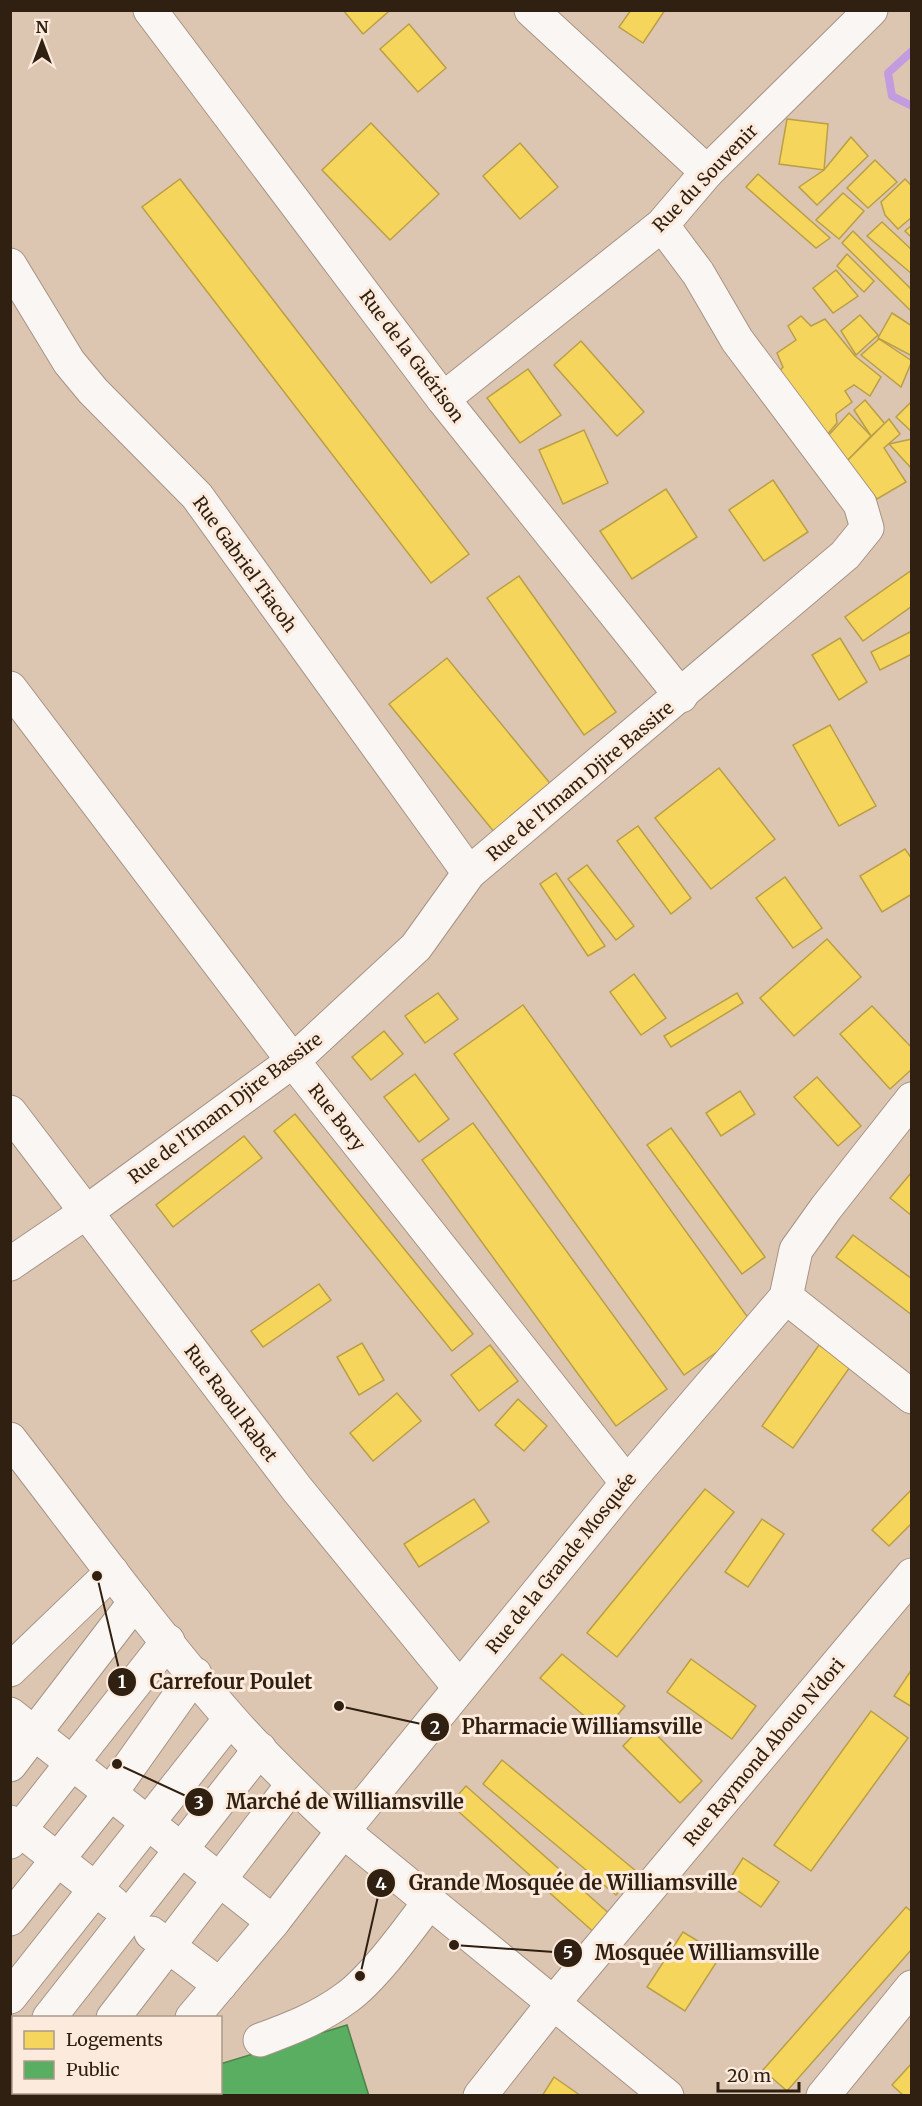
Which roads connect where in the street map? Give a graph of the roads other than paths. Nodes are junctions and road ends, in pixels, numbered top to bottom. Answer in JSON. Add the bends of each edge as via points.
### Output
{"nodes":[{"id":1,"x":150,"y":10,"type":"edge"},
{"id":2,"x":531,"y":10,"type":"edge"},
{"id":3,"x":871,"y":10,"type":"edge"},
{"id":4,"x":707,"y":172,"type":"junction"},
{"id":5,"x":662,"y":225,"type":"junction"},
{"id":6,"x":10,"y":265,"type":"edge"},
{"id":7,"x":443,"y":399,"type":"junction"},
{"id":8,"x":10,"y":688,"type":"edge"},
{"id":9,"x":681,"y":696,"type":"junction"},
{"id":10,"x":469,"y":873,"type":"junction"},
{"id":11,"x":293,"y":1061,"type":"junction"},
{"id":12,"x":912,"y":1099,"type":"edge"},
{"id":13,"x":10,"y":1112,"type":"edge"},
{"id":14,"x":85,"y":1213,"type":"junction"},
{"id":15,"x":10,"y":1264,"type":"edge"},
{"id":16,"x":786,"y":1297,"type":"junction"},
{"id":17,"x":912,"y":1397,"type":"edge"},
{"id":18,"x":16,"y":1457,"type":"edge"},
{"id":19,"x":627,"y":1483,"type":"junction"},
{"id":20,"x":112,"y":1572,"type":"junction"},
{"id":21,"x":912,"y":1575,"type":"edge"},
{"id":22,"x":135,"y":1602,"type":"junction"},
{"id":23,"x":168,"y":1641,"type":"junction"},
{"id":24,"x":10,"y":1670,"type":"edge"},
{"id":25,"x":195,"y":1674,"type":"junction"},
{"id":26,"x":459,"y":1687,"type":"junction"},
{"id":27,"x":230,"y":1719,"type":"junction"},
{"id":28,"x":23,"y":1725,"type":"edge"},
{"id":29,"x":260,"y":1749,"type":"junction"},
{"id":30,"x":10,"y":1765,"type":"edge"},
{"id":31,"x":73,"y":1765,"type":"junction"},
{"id":32,"x":293,"y":1784,"type":"junction"},
{"id":33,"x":110,"y":1794,"type":"junction"},
{"id":34,"x":148,"y":1824,"type":"junction"},
{"id":35,"x":14,"y":1831,"type":"edge"},
{"id":36,"x":343,"y":1831,"type":"junction"},
{"id":37,"x":182,"y":1851,"type":"junction"},
{"id":38,"x":58,"y":1860,"type":"junction"},
{"id":39,"x":219,"y":1881,"type":"junction"},
{"id":40,"x":96,"y":1890,"type":"junction"},
{"id":41,"x":430,"y":1901,"type":"junction"},
{"id":42,"x":130,"y":1917,"type":"junction"},
{"id":43,"x":10,"y":1919,"type":"edge"},
{"id":44,"x":273,"y":1922,"type":"junction"},
{"id":45,"x":168,"y":1946,"type":"junction"},
{"id":46,"x":15,"y":1983,"type":"edge"},
{"id":47,"x":220,"y":1984,"type":"junction"},
{"id":48,"x":912,"y":1987,"type":"edge"},
{"id":49,"x":555,"y":2001,"type":"junction"},
{"id":50,"x":53,"y":2013,"type":"edge"},
{"id":51,"x":115,"y":2016,"type":"edge"},
{"id":52,"x":194,"y":2016,"type":"edge"},
{"id":53,"x":260,"y":2040,"type":"dead end"},
{"id":54,"x":480,"y":2096,"type":"edge"},
{"id":55,"x":667,"y":2096,"type":"edge"},
{"id":56,"x":823,"y":2096,"type":"edge"}],
"edges":[{"from":1,"to":7,"type":"street","name":"Rue de la Guérison"},
{"from":2,"to":4,"type":"street"},
{"from":3,"to":4,"type":"street","name":"Rue du Souvenir"},
{"from":4,"to":5,"type":"street","name":"Rue du Souvenir"},
{"from":5,"to":7,"type":"street","name":"Rue du Souvenir"},
{"from":5,"to":9,"type":"street","name":"Rue de l'Imam Djire Bassire","via":[[698,273],[737,340],[860,504],[867,528],[845,555]]},
{"from":6,"to":10,"type":"street","name":"Rue Gabriel Tiacoh","via":[[69,362],[197,496]]},
{"from":7,"to":9,"type":"street","name":"Rue de la Guérison"},
{"from":8,"to":11,"type":"street","name":"Rue Bory"},
{"from":9,"to":10,"type":"street","name":"Rue de l'Imam Djire Bassire"},
{"from":10,"to":11,"type":"street","name":"Rue de l'Imam Djire Bassire","via":[[416,946]]},
{"from":11,"to":14,"type":"street","name":"Rue de l'Imam Djire Bassire"},
{"from":11,"to":19,"type":"street","name":"Rue Bory"},
{"from":12,"to":16,"type":"street","name":"Rue de la Grande Mosquée","via":[[796,1250]]},
{"from":13,"to":14,"type":"street","name":"Rue Raoul Rabet"},
{"from":14,"to":15,"type":"street","name":"Rue de l'Imam Djire Bassire"},
{"from":14,"to":26,"type":"street","name":"Rue Raoul Rabet","via":[[297,1490]]},
{"from":16,"to":17,"type":"street"},
{"from":16,"to":19,"type":"street","name":"Rue de la Grande Mosquée"},
{"from":18,"to":20,"type":"street"},
{"from":19,"to":26,"type":"street","name":"Rue de la Grande Mosquée"},
{"from":20,"to":22,"type":"street"},
{"from":20,"to":24,"type":"street"},
{"from":21,"to":49,"type":"street","name":"Rue Raymond Abouo N'dori"},
{"from":22,"to":23,"type":"street"},
{"from":22,"to":28,"type":"street"},
{"from":23,"to":25,"type":"street"},
{"from":23,"to":31,"type":"street"},
{"from":25,"to":27,"type":"street"},
{"from":25,"to":33,"type":"street"},
{"from":26,"to":36,"type":"street","name":"Rue de la Grande Mosquée"},
{"from":27,"to":29,"type":"street"},
{"from":27,"to":34,"type":"street"},
{"from":28,"to":30,"type":"street"},
{"from":28,"to":31,"type":"street"},
{"from":29,"to":32,"type":"street"},
{"from":29,"to":37,"type":"street"},
{"from":31,"to":33,"type":"street"},
{"from":31,"to":35,"type":"street"},
{"from":32,"to":36,"type":"street"},
{"from":32,"to":39,"type":"street"},
{"from":33,"to":34,"type":"street"},
{"from":33,"to":38,"type":"street"},
{"from":34,"to":37,"type":"street"},
{"from":34,"to":40,"type":"street"},
{"from":35,"to":38,"type":"street"},
{"from":36,"to":41,"type":"street"},
{"from":36,"to":44,"type":"street","name":"Rue de la Grande Mosquée"},
{"from":37,"to":39,"type":"street"},
{"from":37,"to":42,"type":"street"},
{"from":38,"to":40,"type":"street"},
{"from":38,"to":43,"type":"street"},
{"from":39,"to":44,"type":"street"},
{"from":39,"to":45,"type":"street"},
{"from":40,"to":42,"type":"street"},
{"from":40,"to":46,"type":"street"},
{"from":41,"to":49,"type":"street"},
{"from":41,"to":53,"type":"street","via":[[406,1934],[348,1997],[306,2023]]},
{"from":42,"to":45,"type":"street"},
{"from":42,"to":50,"type":"street"},
{"from":44,"to":47,"type":"street","name":"Rue de la Grande Mosquée"},
{"from":45,"to":47,"type":"street"},
{"from":45,"to":51,"type":"street"},
{"from":46,"to":50,"type":"street"},
{"from":47,"to":52,"type":"street","name":"Rue de la Grande Mosquée"},
{"from":48,"to":56,"type":"street"},
{"from":49,"to":54,"type":"street","name":"Rue Raymond Abouo N'dori"},
{"from":49,"to":55,"type":"street"}]}
